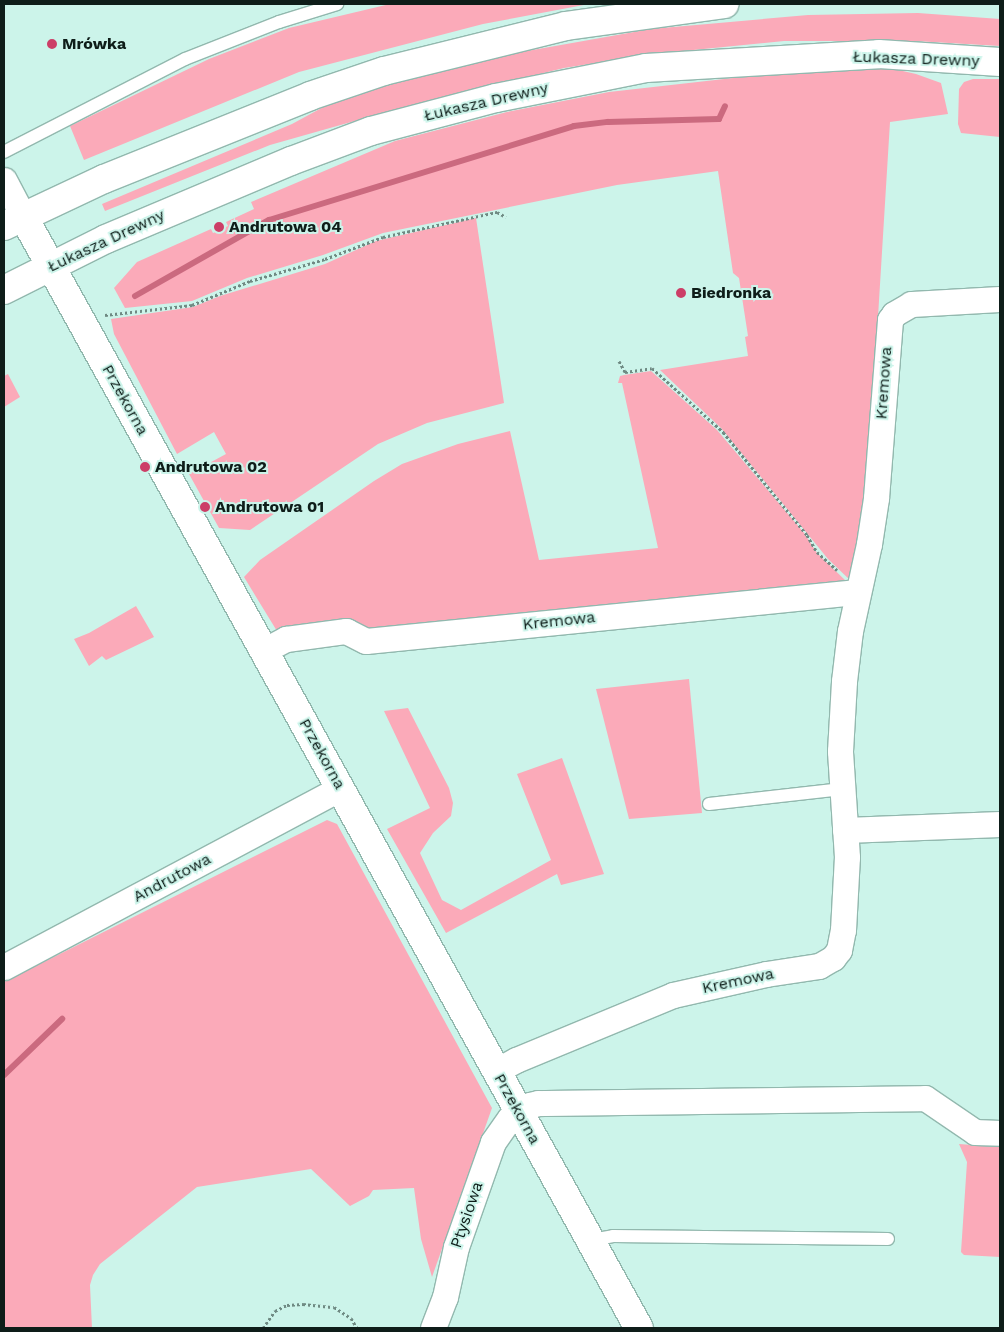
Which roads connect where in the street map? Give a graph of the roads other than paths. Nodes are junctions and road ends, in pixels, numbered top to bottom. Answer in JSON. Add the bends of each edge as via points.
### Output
{"nodes":[{"id":1,"x":337,"y":4,"type":"edge"},
{"id":2,"x":724,"y":4,"type":"edge"},
{"id":3,"x":1000,"y":62,"type":"edge"},
{"id":4,"x":4,"y":152,"type":"edge"},
{"id":5,"x":4,"y":180,"type":"edge"},
{"id":6,"x":13,"y":222,"type":"edge"},
{"id":7,"x":51,"y":266,"type":"junction"},
{"id":8,"x":4,"y":290,"type":"edge"},
{"id":9,"x":1000,"y":300,"type":"edge"},
{"id":10,"x":855,"y":592,"type":"junction"},
{"id":11,"x":264,"y":650,"type":"junction"},
{"id":12,"x":340,"y":788,"type":"junction"},
{"id":13,"x":842,"y":789,"type":"junction"},
{"id":14,"x":709,"y":804,"type":"dead end"},
{"id":15,"x":1000,"y":824,"type":"edge"},
{"id":16,"x":845,"y":830,"type":"junction"},
{"id":17,"x":4,"y":967,"type":"edge"},
{"id":18,"x":496,"y":1071,"type":"junction"},
{"id":19,"x":518,"y":1111,"type":"junction"},
{"id":20,"x":1000,"y":1133,"type":"edge"},
{"id":21,"x":888,"y":1240,"type":"dead end"},
{"id":22,"x":592,"y":1245,"type":"junction"},
{"id":23,"x":433,"y":1328,"type":"edge"},
{"id":24,"x":639,"y":1328,"type":"edge"}],
"edges":[{"from":1,"to":4,"type":"lane","via":[[279,22],[185,59]]},
{"from":2,"to":6,"type":"main road","via":[[566,26],[384,71],[310,96],[85,187]]},
{"from":3,"to":7,"type":"main road","name":"Łukasza Drewny","via":[[879,54],[646,68],[496,98],[371,131],[291,161],[106,239]]},
{"from":5,"to":6,"type":"street","name":"Przekorna"},
{"from":6,"to":7,"type":"main road","name":"Przekorna"},
{"from":7,"to":8,"type":"main road","name":"Łukasza Drewny"},
{"from":7,"to":11,"type":"main road","name":"Przekorna"},
{"from":9,"to":10,"type":"street","name":"Kremowa","via":[[911,304],[890,320],[876,498],[869,544]]},
{"from":10,"to":11,"type":"street","name":"Kremowa","via":[[366,641],[346,631],[286,639]]},
{"from":10,"to":13,"type":"street","name":"Kremowa","via":[[844,681],[840,750]]},
{"from":11,"to":12,"type":"main road","name":"Przekorna"},
{"from":12,"to":17,"type":"street","name":"Andrutowa"},
{"from":12,"to":18,"type":"main road","name":"Przekorna"},
{"from":13,"to":14,"type":"lane"},
{"from":13,"to":16,"type":"street","name":"Kremowa"},
{"from":15,"to":16,"type":"street"},
{"from":16,"to":18,"type":"street","name":"Kremowa","via":[[847,857],[842,940],[833,958],[825,963],[673,995]]},
{"from":18,"to":19,"type":"main road","name":"Przekorna"},
{"from":19,"to":20,"type":"street","via":[[538,1103],[925,1098],[976,1132]]},
{"from":19,"to":22,"type":"main road","name":"Przekorna"},
{"from":19,"to":23,"type":"street","name":"Ptysiowa","via":[[493,1142],[456,1247],[445,1297]]},
{"from":21,"to":22,"type":"lane","via":[[613,1236]]},
{"from":22,"to":24,"type":"main road","name":"Przekorna"}]}
